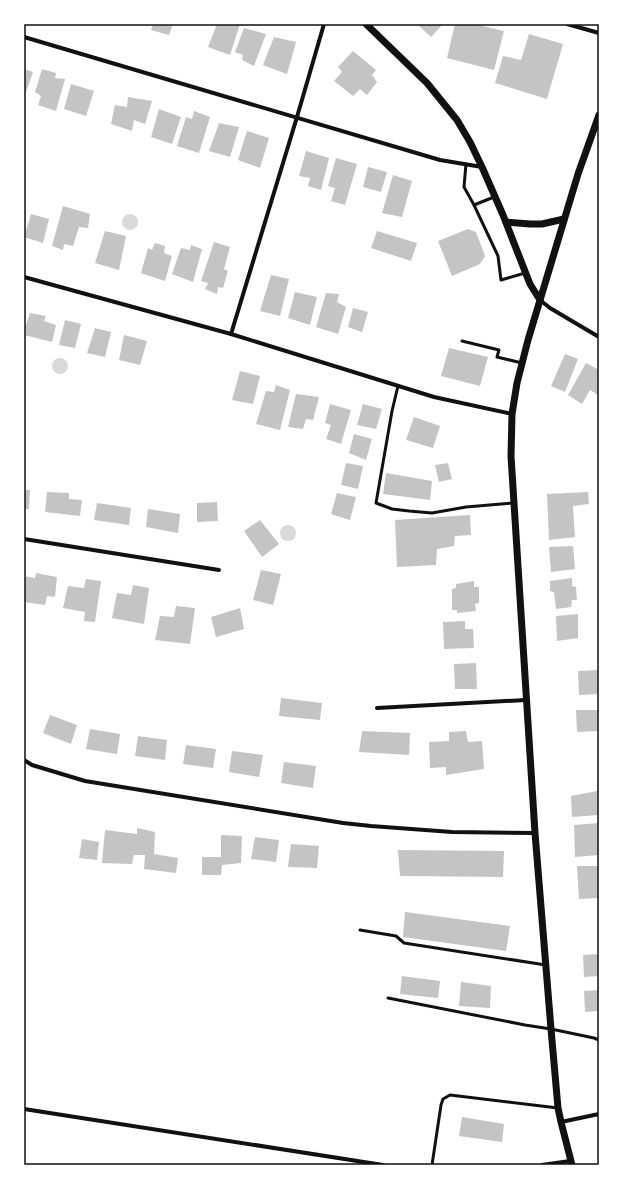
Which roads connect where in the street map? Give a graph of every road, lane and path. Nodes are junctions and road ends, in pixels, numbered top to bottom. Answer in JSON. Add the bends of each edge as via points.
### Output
{"nodes":[{"id":1,"x":324,"y":24,"type":"edge"},
{"id":2,"x":366,"y":24,"type":"edge"},
{"id":3,"x":567,"y":24,"type":"edge"},
{"id":4,"x":599,"y":33,"type":"edge"},
{"id":5,"x":24,"y":38,"type":"edge"},
{"id":6,"x":599,"y":114,"type":"edge"},
{"id":7,"x":297,"y":118,"type":"junction"},
{"id":8,"x":466,"y":164,"type":"junction"},
{"id":9,"x":482,"y":167,"type":"junction"},
{"id":10,"x":495,"y":197,"type":"junction"},
{"id":11,"x":474,"y":205,"type":"junction"},
{"id":12,"x":564,"y":219,"type":"junction"},
{"id":13,"x":506,"y":222,"type":"junction"},
{"id":14,"x":525,"y":273,"type":"junction"},
{"id":15,"x":24,"y":277,"type":"edge"},
{"id":16,"x":540,"y":300,"type":"junction"},
{"id":17,"x":231,"y":334,"type":"junction"},
{"id":18,"x":599,"y":337,"type":"edge"},
{"id":19,"x":462,"y":341,"type":"dead end"},
{"id":20,"x":522,"y":363,"type":"junction"},
{"id":21,"x":398,"y":386,"type":"junction"},
{"id":22,"x":512,"y":414,"type":"junction"},
{"id":23,"x":513,"y":503,"type":"junction"},
{"id":24,"x":24,"y":539,"type":"edge"},
{"id":25,"x":219,"y":570,"type":"dead end"},
{"id":26,"x":526,"y":700,"type":"junction"},
{"id":27,"x":377,"y":708,"type":"dead end"},
{"id":28,"x":24,"y":760,"type":"edge"},
{"id":29,"x":535,"y":832,"type":"junction"},
{"id":30,"x":360,"y":930,"type":"dead end"},
{"id":31,"x":546,"y":965,"type":"junction"},
{"id":32,"x":388,"y":998,"type":"dead end"},
{"id":33,"x":551,"y":1029,"type":"junction"},
{"id":34,"x":599,"y":1040,"type":"edge"},
{"id":35,"x":558,"y":1108,"type":"junction"},
{"id":36,"x":24,"y":1109,"type":"edge"},
{"id":37,"x":599,"y":1114,"type":"edge"},
{"id":38,"x":561,"y":1122,"type":"junction"},
{"id":39,"x":571,"y":1163,"type":"edge"},
{"id":40,"x":383,"y":1165,"type":"edge"},
{"id":41,"x":432,"y":1165,"type":"edge"},
{"id":42,"x":542,"y":1165,"type":"edge"}],
"edges":[{"from":1,"to":7,"type":"street"},
{"from":2,"to":9,"type":"street","via":[[427,84],[457,120]]},
{"from":3,"to":4,"type":"street"},
{"from":5,"to":7,"type":"street"},
{"from":6,"to":12,"type":"street"},
{"from":7,"to":8,"type":"street","via":[[440,160]]},
{"from":7,"to":17,"type":"street"},
{"from":8,"to":9,"type":"street"},
{"from":8,"to":11,"type":"lane","via":[[464,187]]},
{"from":9,"to":10,"type":"street"},
{"from":10,"to":11,"type":"lane"},
{"from":10,"to":13,"type":"street"},
{"from":11,"to":14,"type":"lane","via":[[498,256],[501,280]]},
{"from":12,"to":13,"type":"street","via":[[542,224]]},
{"from":12,"to":16,"type":"street"},
{"from":13,"to":14,"type":"street"},
{"from":14,"to":16,"type":"street"},
{"from":15,"to":17,"type":"street"},
{"from":16,"to":18,"type":"street"},
{"from":16,"to":20,"type":"street"},
{"from":17,"to":21,"type":"street"},
{"from":19,"to":20,"type":"lane","via":[[499,350],[497,357]]},
{"from":20,"to":22,"type":"street"},
{"from":21,"to":22,"type":"street","via":[[434,397]]},
{"from":21,"to":23,"type":"lane","via":[[376,503],[392,509],[432,513]]},
{"from":22,"to":23,"type":"street","via":[[510,456]]},
{"from":23,"to":26,"type":"street"},
{"from":24,"to":25,"type":"street"},
{"from":26,"to":27,"type":"street"},
{"from":26,"to":29,"type":"street"},
{"from":28,"to":29,"type":"street","via":[[32,765],[85,781],[343,823],[452,832]]},
{"from":29,"to":31,"type":"street"},
{"from":30,"to":31,"type":"lane","via":[[396,936],[404,943]]},
{"from":31,"to":33,"type":"street"},
{"from":32,"to":33,"type":"lane"},
{"from":33,"to":34,"type":"lane"},
{"from":33,"to":35,"type":"street"},
{"from":35,"to":38,"type":"street"},
{"from":35,"to":41,"type":"lane","via":[[450,1095],[441,1105]]},
{"from":36,"to":40,"type":"street"},
{"from":37,"to":38,"type":"street"},
{"from":38,"to":39,"type":"street"},
{"from":39,"to":42,"type":"street"}]}
